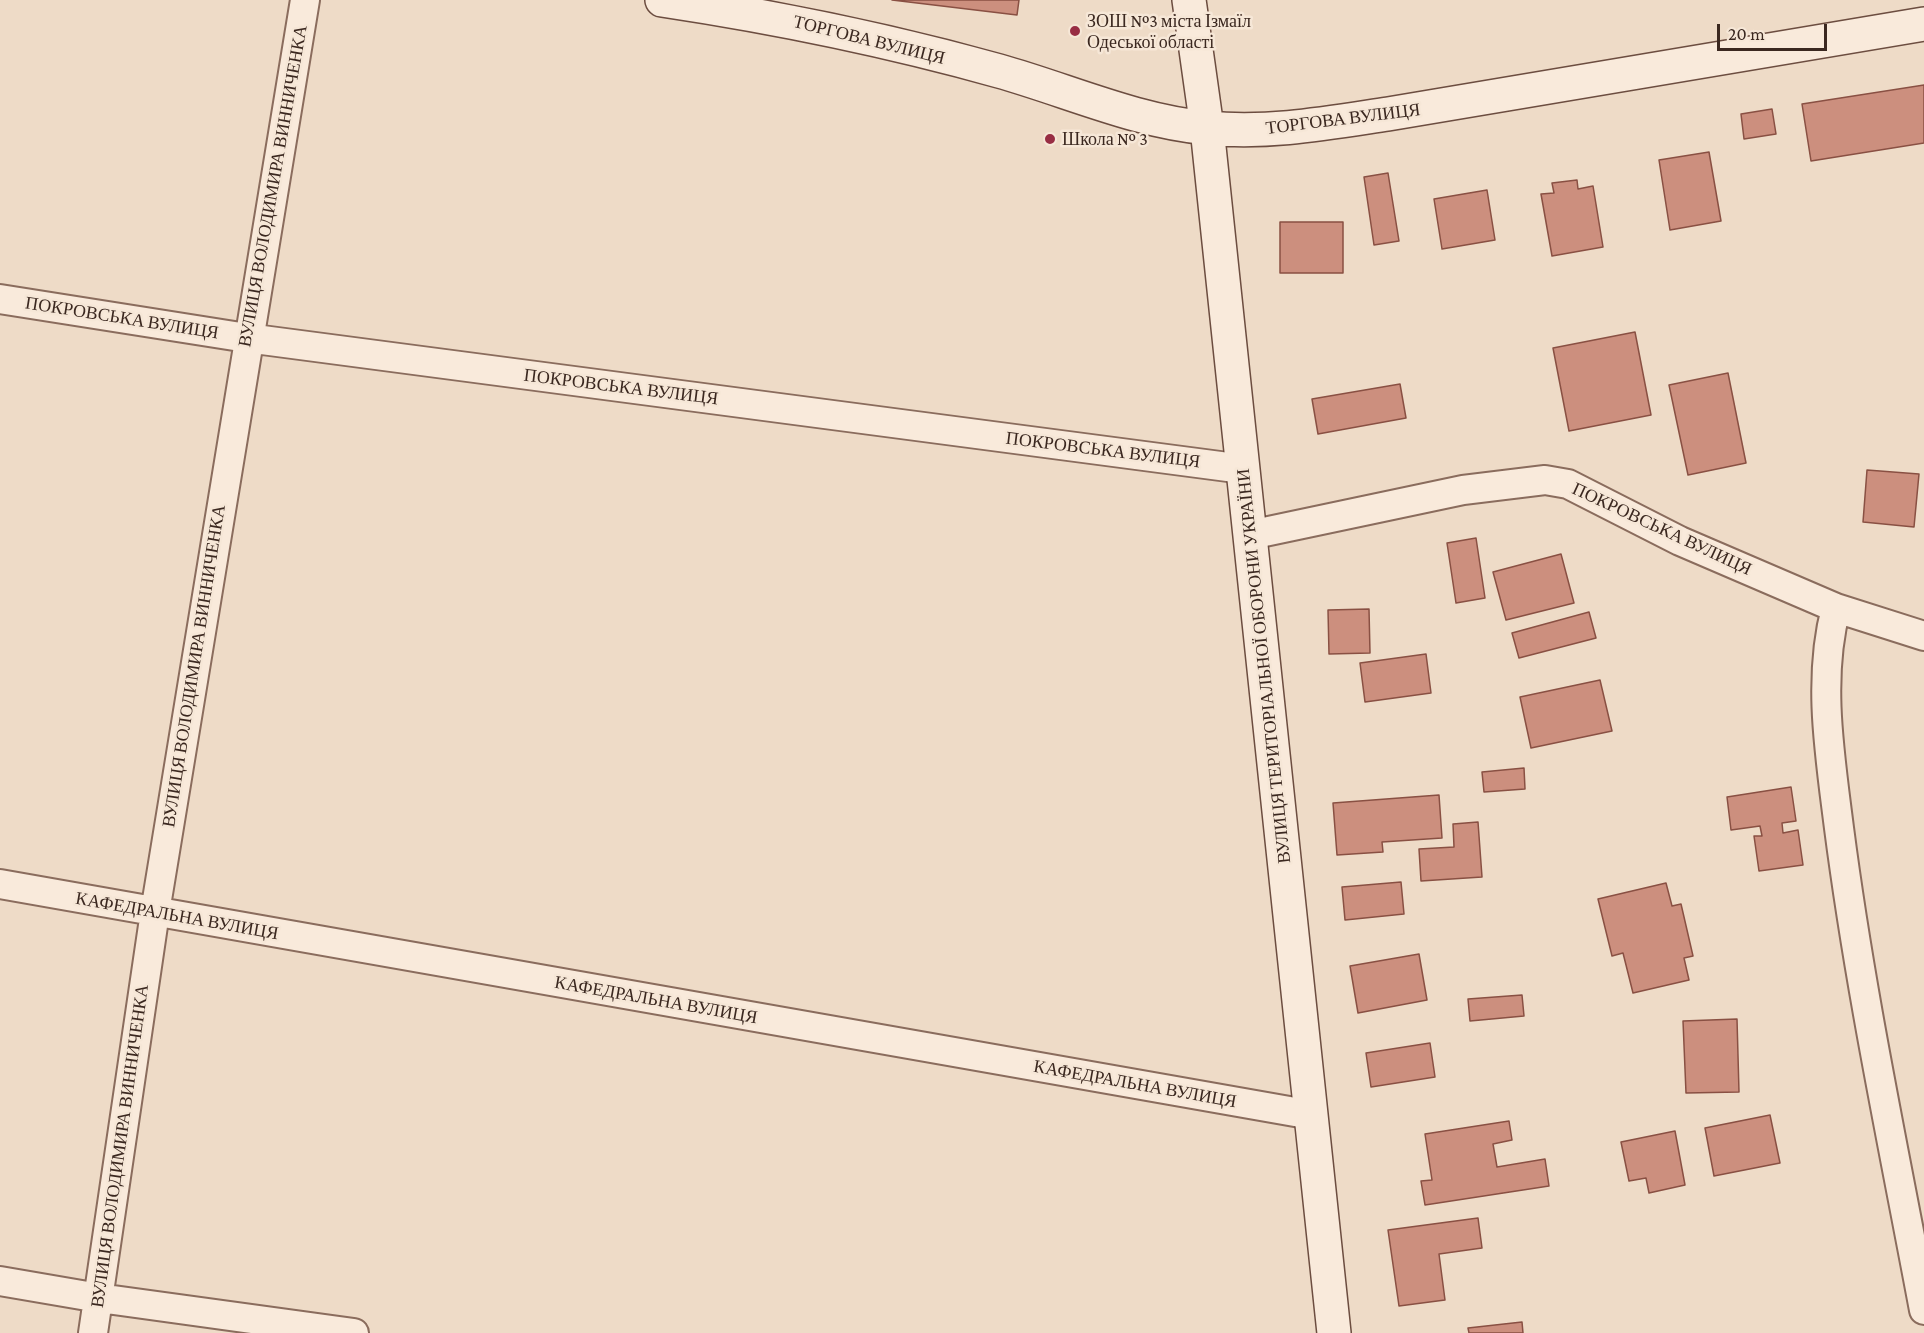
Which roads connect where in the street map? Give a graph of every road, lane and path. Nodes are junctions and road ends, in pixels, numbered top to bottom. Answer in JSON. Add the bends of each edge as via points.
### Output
{"nodes":[{"id":1,"x":305,"y":0,"type":"edge"},
{"id":2,"x":662,"y":0,"type":"edge"},
{"id":3,"x":1189,"y":0,"type":"edge"},
{"id":4,"x":1924,"y":24,"type":"edge"},
{"id":5,"x":1207,"y":128,"type":"junction"},
{"id":6,"x":0,"y":299,"type":"edge"},
{"id":7,"x":247,"y":338,"type":"junction"},
{"id":8,"x":1243,"y":469,"type":"junction"},
{"id":9,"x":1250,"y":535,"type":"junction"},
{"id":10,"x":1836,"y":608,"type":"junction"},
{"id":11,"x":1924,"y":636,"type":"edge"},
{"id":12,"x":0,"y":884,"type":"edge"},
{"id":13,"x":155,"y":912,"type":"junction"},
{"id":14,"x":1312,"y":1115,"type":"junction"},
{"id":15,"x":0,"y":1281,"type":"edge"},
{"id":16,"x":99,"y":1298,"type":"junction"},
{"id":17,"x":1924,"y":1310,"type":"edge"},
{"id":18,"x":93,"y":1333,"type":"edge"},
{"id":19,"x":354,"y":1333,"type":"edge"},
{"id":20,"x":1334,"y":1333,"type":"edge"}],
"edges":[{"from":1,"to":7,"type":"street","name":"ВУЛИЦЯ ВОЛОДИМИРА ВИННИЧЕНКА"},
{"from":2,"to":5,"type":"street","name":"ТОРГОВА ВУЛИЦЯ","via":[[777,18],[998,70],[1156,119]]},
{"from":3,"to":5,"type":"street","name":"ВУЛИЦЯ ТЕРИТОРІАЛЬНОЇ ОБОРОНИ УКРАЇНИ"},
{"from":4,"to":5,"type":"street","name":"ТОРГОВА ВУЛИЦЯ","via":[[1312,126],[1263,130]]},
{"from":5,"to":8,"type":"street","name":"ВУЛИЦЯ ТЕРИТОРІАЛЬНОЇ ОБОРОНИ УКРАЇНИ"},
{"from":6,"to":7,"type":"street","name":"ПОКРОВСЬКА ВУЛИЦЯ"},
{"from":7,"to":8,"type":"street","name":"ПОКРОВСЬКА ВУЛИЦЯ"},
{"from":7,"to":13,"type":"street","name":"ВУЛИЦЯ ВОЛОДИМИРА ВИННИЧЕНКА"},
{"from":8,"to":9,"type":"street","name":"ВУЛИЦЯ ТЕРИТОРІАЛЬНОЇ ОБОРОНИ УКРАЇНИ"},
{"from":9,"to":10,"type":"street","name":"ПОКРОВСЬКА ВУЛИЦЯ","via":[[1463,490],[1545,480],[1568,484],[1680,541]]},
{"from":9,"to":14,"type":"street","name":"ВУЛИЦЯ ТЕРИТОРІАЛЬНОЇ ОБОРОНИ УКРАЇНИ"},
{"from":10,"to":11,"type":"street","name":"ПОКРОВСЬКА ВУЛИЦЯ"},
{"from":10,"to":17,"type":"street","via":[[1826,682],[1840,834],[1858,956]]},
{"from":12,"to":13,"type":"street","name":"КАФЕДРАЛЬНА ВУЛИЦЯ"},
{"from":13,"to":14,"type":"street","name":"КАФЕДРАЛЬНА ВУЛИЦЯ"},
{"from":13,"to":16,"type":"street","name":"ВУЛИЦЯ ВОЛОДИМИРА ВИННИЧЕНКА"},
{"from":14,"to":20,"type":"street","name":"ВУЛИЦЯ ТЕРИТОРІАЛЬНОЇ ОБОРОНИ УКРАЇНИ"},
{"from":15,"to":16,"type":"street"},
{"from":16,"to":18,"type":"street","name":"ВУЛИЦЯ ВОЛОДИМИРА ВИННИЧЕНКА"},
{"from":16,"to":19,"type":"street"}]}
